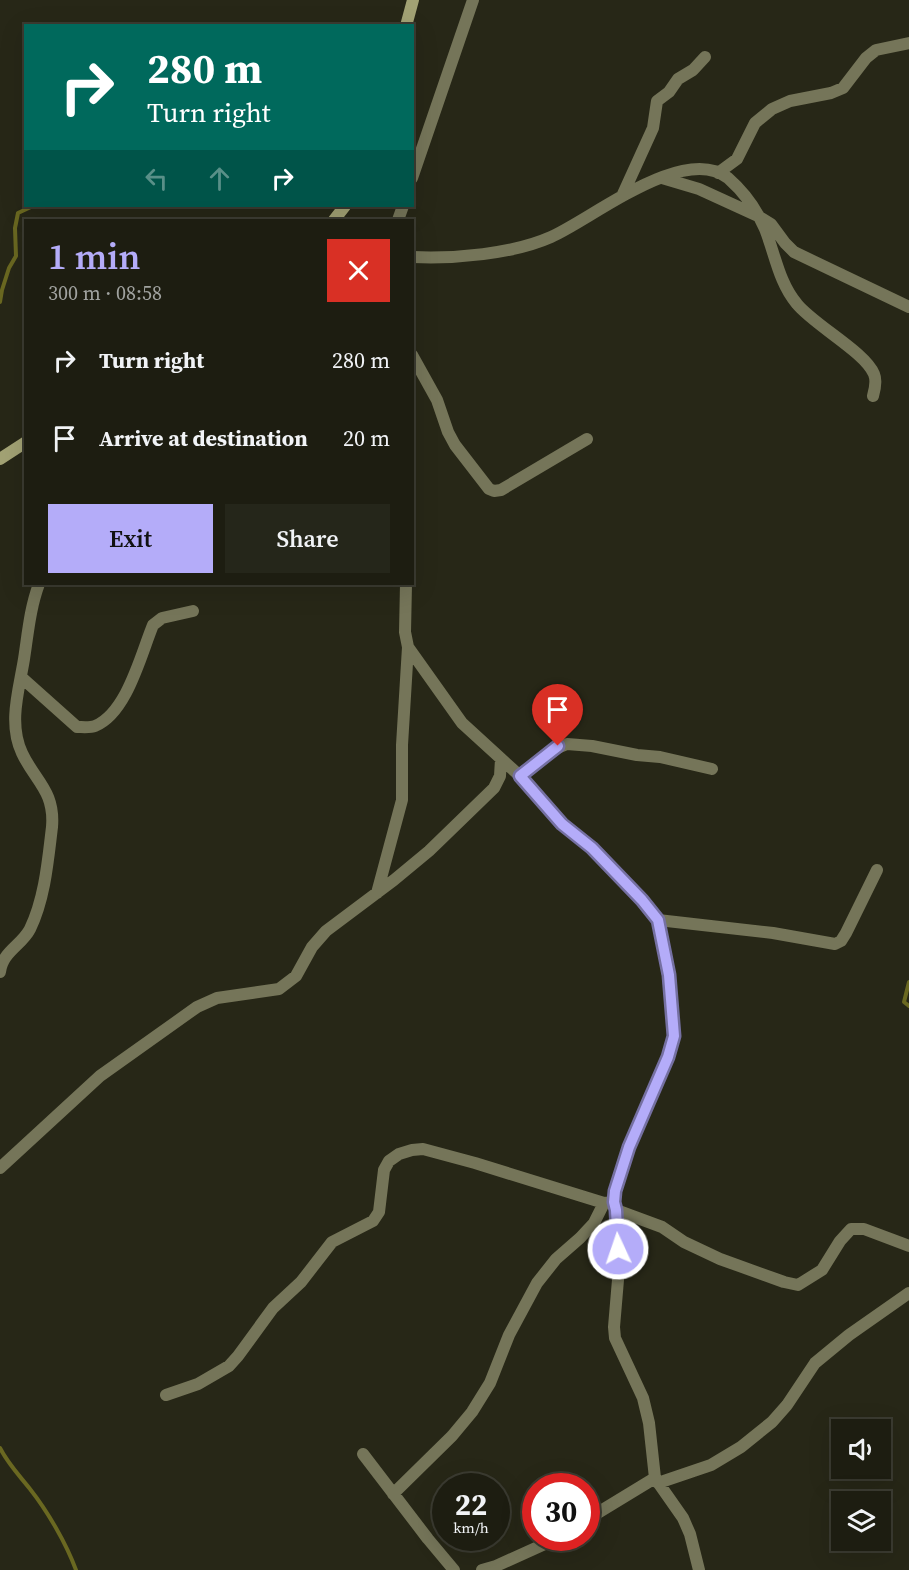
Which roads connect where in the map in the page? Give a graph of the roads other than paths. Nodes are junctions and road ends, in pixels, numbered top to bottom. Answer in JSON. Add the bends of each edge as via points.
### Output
{"nodes":[{"id":1,"x":413,"y":0,"type":"edge"},
{"id":2,"x":473,"y":0,"type":"edge"},
{"id":3,"x":407,"y":24,"type":"edge"},
{"id":4,"x":909,"y":43,"type":"edge"},
{"id":5,"x":705,"y":57,"type":"dead end"},
{"id":6,"x":414,"y":172,"type":"edge"},
{"id":7,"x":718,"y":173,"type":"junction"},
{"id":8,"x":661,"y":178,"type":"junction"},
{"id":9,"x":623,"y":195,"type":"junction"},
{"id":10,"x":344,"y":207,"type":"edge"},
{"id":11,"x":758,"y":216,"type":"junction"},
{"id":12,"x":335,"y":219,"type":"edge"},
{"id":13,"x":414,"y":257,"type":"edge"},
{"id":14,"x":909,"y":307,"type":"edge"},
{"id":15,"x":414,"y":359,"type":"edge"},
{"id":16,"x":873,"y":396,"type":"dead end"},
{"id":17,"x":587,"y":440,"type":"dead end"},
{"id":18,"x":24,"y":443,"type":"edge"},
{"id":19,"x":0,"y":459,"type":"edge"},
{"id":20,"x":39,"y":585,"type":"edge"},
{"id":21,"x":406,"y":585,"type":"edge"},
{"id":22,"x":193,"y":611,"type":"dead end"},
{"id":23,"x":408,"y":647,"type":"junction"},
{"id":24,"x":21,"y":677,"type":"junction"},
{"id":25,"x":501,"y":759,"type":"junction"},
{"id":26,"x":712,"y":769,"type":"dead end"},
{"id":27,"x":520,"y":776,"type":"junction"},
{"id":28,"x":877,"y":870,"type":"dead end"},
{"id":29,"x":377,"y":893,"type":"junction"},
{"id":30,"x":658,"y":920,"type":"junction"},
{"id":31,"x":0,"y":972,"type":"edge"},
{"id":32,"x":0,"y":1168,"type":"edge"},
{"id":33,"x":612,"y":1205,"type":"junction"},
{"id":34,"x":909,"y":1246,"type":"edge"},
{"id":35,"x":909,"y":1293,"type":"edge"},
{"id":36,"x":166,"y":1395,"type":"dead end"},
{"id":37,"x":363,"y":1454,"type":"dead end"},
{"id":38,"x":657,"y":1481,"type":"junction"},
{"id":39,"x":393,"y":1494,"type":"junction"},
{"id":40,"x":600,"y":1512,"type":"edge"},
{"id":41,"x":529,"y":1551,"type":"edge"},
{"id":42,"x":454,"y":1570,"type":"edge"},
{"id":43,"x":482,"y":1570,"type":"edge"},
{"id":44,"x":699,"y":1570,"type":"edge"}],
"edges":[{"from":1,"to":3,"type":"main road"},
{"from":2,"to":6,"type":"street"},
{"from":4,"to":7,"type":"street","via":[[876,50],[843,88],[772,109],[755,123],[737,159]]},
{"from":5,"to":9,"type":"street","via":[[657,101],[653,128]]},
{"from":7,"to":8,"type":"street","via":[[709,169],[686,170]]},
{"from":7,"to":11,"type":"street","via":[[746,196]]},
{"from":8,"to":9,"type":"street"},
{"from":8,"to":11,"type":"street","via":[[699,189]]},
{"from":9,"to":13,"type":"street","via":[[551,237],[507,251]]},
{"from":10,"to":12,"type":"main road"},
{"from":11,"to":14,"type":"street","via":[[771,224],[794,252]]},
{"from":11,"to":16,"type":"street","via":[[790,295],[874,372]]},
{"from":15,"to":17,"type":"street","via":[[437,400],[455,445],[489,489],[501,490]]},
{"from":18,"to":19,"type":"main road"},
{"from":20,"to":24,"type":"street"},
{"from":21,"to":23,"type":"street"},
{"from":22,"to":24,"type":"street","via":[[162,618],[153,625],[128,691],[110,716],[94,726],[77,727]]},
{"from":23,"to":25,"type":"street","via":[[462,723]]},
{"from":23,"to":29,"type":"street","via":[[402,800]]},
{"from":24,"to":31,"type":"street","via":[[15,732],[22,753],[52,803],[52,823],[37,912],[29,932],[9,952]]},
{"from":25,"to":27,"type":"street"},
{"from":25,"to":29,"type":"street","via":[[500,776],[494,788],[429,851]]},
{"from":26,"to":27,"type":"street","via":[[567,744],[550,751]]},
{"from":27,"to":30,"type":"street"},
{"from":28,"to":30,"type":"street","via":[[846,933],[835,944]]},
{"from":29,"to":32,"type":"street","via":[[326,931],[296,976],[279,989],[217,999],[197,1007],[100,1077]]},
{"from":30,"to":33,"type":"street","via":[[669,975],[674,1036],[629,1147]]},
{"from":33,"to":34,"type":"street","via":[[720,1259],[798,1285],[822,1270],[851,1229],[864,1229]]},
{"from":33,"to":36,"type":"street","via":[[423,1149],[399,1154],[384,1170],[378,1212],[372,1221],[332,1242],[301,1282],[273,1308],[229,1366],[198,1384]]},
{"from":33,"to":38,"type":"street","via":[[619,1269],[615,1338],[645,1406]]},
{"from":33,"to":39,"type":"street","via":[[537,1283],[509,1335],[490,1383],[472,1412]]},
{"from":35,"to":38,"type":"street","via":[[815,1364],[772,1422],[741,1447],[711,1465]]},
{"from":37,"to":39,"type":"street"},
{"from":38,"to":40,"type":"street"},
{"from":38,"to":44,"type":"street","via":[[683,1518]]},
{"from":39,"to":42,"type":"street"},
{"from":41,"to":43,"type":"street"}]}
